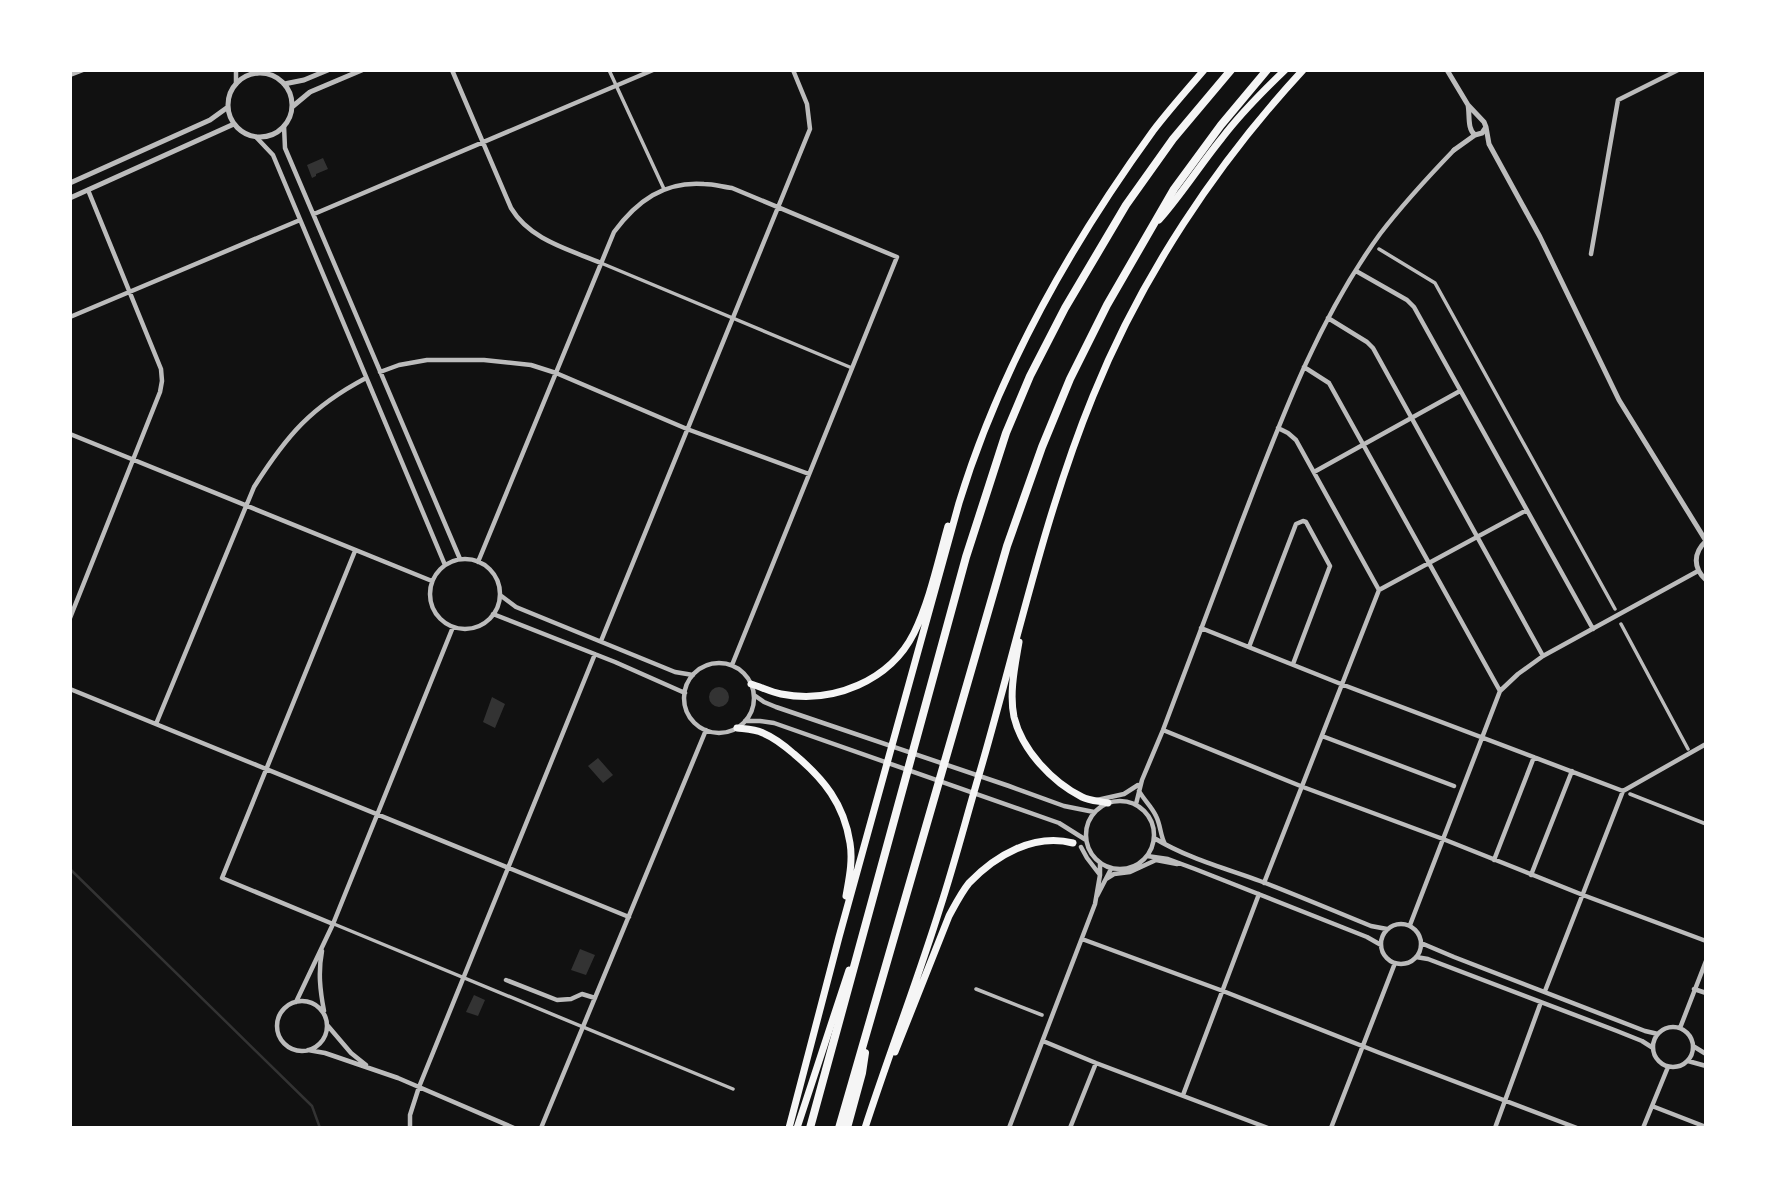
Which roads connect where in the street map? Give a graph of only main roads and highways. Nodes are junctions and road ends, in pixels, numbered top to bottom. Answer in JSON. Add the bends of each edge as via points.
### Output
{"nodes":[{"id":1,"x":1204,"y":70,"type":"edge"},
{"id":2,"x":1231,"y":70,"type":"edge"},
{"id":3,"x":1267,"y":70,"type":"edge"},
{"id":4,"x":1286,"y":70,"type":"edge"},
{"id":5,"x":1303,"y":70,"type":"edge"},
{"id":6,"x":1149,"y":232,"type":"junction"},
{"id":7,"x":959,"y":503,"type":"junction"},
{"id":8,"x":1031,"y":583,"type":"junction"},
{"id":9,"x":751,"y":684,"type":"road end"},
{"id":10,"x":737,"y":728,"type":"road end"},
{"id":11,"x":1108,"y":803,"type":"road end"},
{"id":12,"x":1073,"y":843,"type":"road end"},
{"id":13,"x":865,"y":923,"type":"junction"},
{"id":14,"x":839,"y":937,"type":"junction"},
{"id":15,"x":868,"y":1030,"type":"junction"},
{"id":16,"x":876,"y":1094,"type":"junction"},
{"id":17,"x":789,"y":1128,"type":"edge"},
{"id":18,"x":797,"y":1128,"type":"edge"},
{"id":19,"x":810,"y":1128,"type":"edge"},
{"id":20,"x":838,"y":1128,"type":"edge"},
{"id":21,"x":847,"y":1128,"type":"edge"},
{"id":22,"x":865,"y":1128,"type":"edge"}],
"edges":[{"from":1,"to":7,"type":"highway","via":[[1133,160],[1045,301],[1010,373]]},
{"from":2,"to":13,"type":"highway","via":[[1126,205],[1030,376],[1006,433],[966,557]]},
{"from":3,"to":6,"type":"highway","via":[[1174,189]]},
{"from":4,"to":6,"type":"highway","via":[[1239,117]]},
{"from":5,"to":8,"type":"highway","via":[[1221,169],[1153,273],[1093,396]]},
{"from":6,"to":15,"type":"highway","via":[[1070,379],[1007,546]]},
{"from":7,"to":9,"type":"highway","via":[[923,612],[897,659],[876,677],[824,696],[780,694]]},
{"from":7,"to":14,"type":"highway"},
{"from":8,"to":11,"type":"highway","via":[[1014,679],[1014,717],[1033,755],[1063,786],[1084,798]]},
{"from":8,"to":16,"type":"highway","via":[[941,907]]},
{"from":10,"to":14,"type":"highway","via":[[764,733],[782,744],[811,768],[837,802],[851,844]]},
{"from":12,"to":16,"type":"highway","via":[[1028,843],[987,867],[958,898]]},
{"from":13,"to":18,"type":"highway"},
{"from":13,"to":19,"type":"highway"},
{"from":14,"to":17,"type":"highway"},
{"from":15,"to":20,"type":"highway"},
{"from":15,"to":21,"type":"highway"},
{"from":16,"to":22,"type":"highway"}]}
